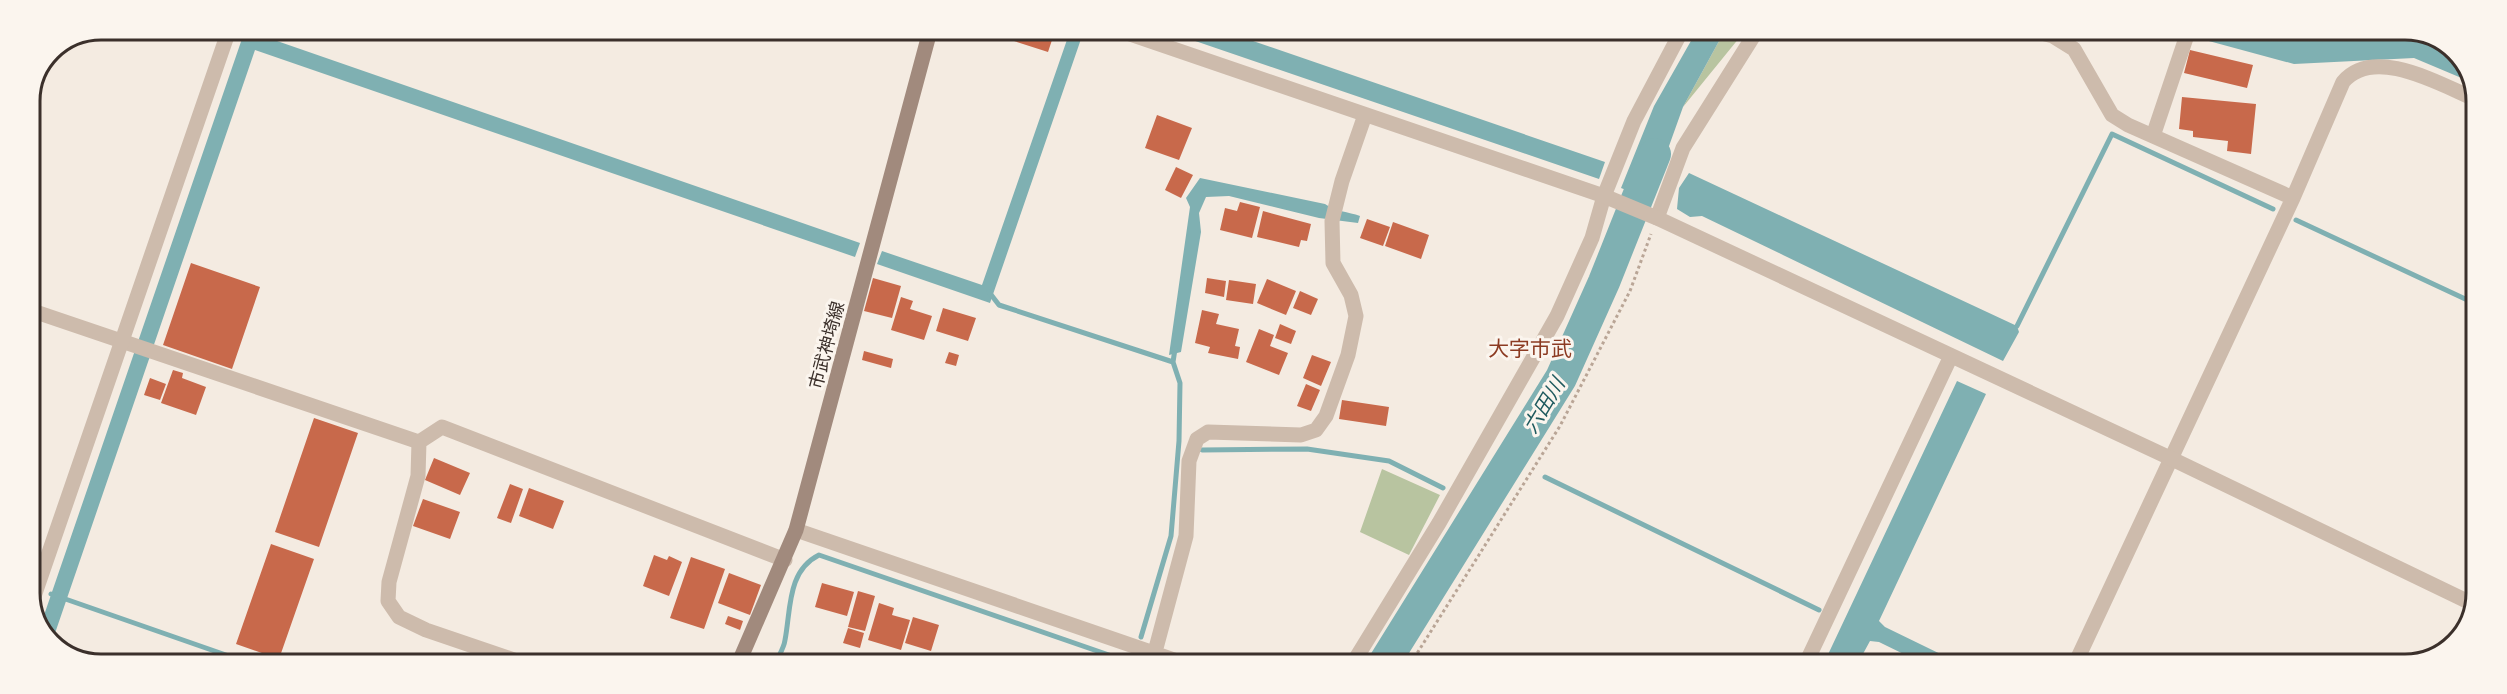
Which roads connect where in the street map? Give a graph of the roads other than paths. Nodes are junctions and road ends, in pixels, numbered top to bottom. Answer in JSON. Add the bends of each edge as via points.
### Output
{"nodes":[{"id":1,"x":226,"y":40,"type":"edge"},
{"id":2,"x":928,"y":40,"type":"edge"},
{"id":3,"x":1147,"y":40,"type":"edge"},
{"id":4,"x":1677,"y":40,"type":"edge"},
{"id":5,"x":1751,"y":40,"type":"edge"},
{"id":6,"x":2059,"y":40,"type":"edge"},
{"id":7,"x":2185,"y":40,"type":"edge"},
{"id":8,"x":2466,"y":95,"type":"edge"},
{"id":9,"x":1365,"y":115,"type":"junction"},
{"id":10,"x":2153,"y":136,"type":"junction"},
{"id":11,"x":1604,"y":196,"type":"junction"},
{"id":12,"x":2293,"y":198,"type":"junction"},
{"id":13,"x":1657,"y":218,"type":"junction"},
{"id":14,"x":40,"y":313,"type":"edge"},
{"id":15,"x":126,"y":342,"type":"junction"},
{"id":16,"x":1951,"y":356,"type":"junction"},
{"id":17,"x":419,"y":442,"type":"junction"},
{"id":18,"x":2170,"y":458,"type":"junction"},
{"id":19,"x":796,"y":530,"type":"junction"},
{"id":20,"x":785,"y":560,"type":"junction"},
{"id":21,"x":41,"y":577,"type":"edge"},
{"id":22,"x":2466,"y":601,"type":"edge"},
{"id":23,"x":496,"y":654,"type":"edge"},
{"id":24,"x":743,"y":654,"type":"edge"},
{"id":25,"x":1142,"y":654,"type":"edge"},
{"id":26,"x":1154,"y":654,"type":"edge"},
{"id":27,"x":1359,"y":654,"type":"edge"},
{"id":28,"x":1810,"y":654,"type":"edge"},
{"id":29,"x":2080,"y":654,"type":"edge"}],
"edges":[{"from":1,"to":15,"type":"street"},
{"from":2,"to":19,"type":"main road","name":"市武神埼線"},
{"from":3,"to":9,"type":"street"},
{"from":4,"to":11,"type":"street","via":[[1634,121]]},
{"from":5,"to":13,"type":"street","via":[[1683,148]]},
{"from":6,"to":10,"type":"street","via":[[2074,49],[2112,114]]},
{"from":7,"to":10,"type":"street"},
{"from":8,"to":12,"type":"street","via":[[2397,68],[2351,72],[2343,82]]},
{"from":9,"to":11,"type":"street"},
{"from":9,"to":26,"type":"street","via":[[1333,214],[1333,263],[1351,295],[1356,316],[1348,355],[1326,416],[1316,430],[1301,435],[1208,432],[1197,439],[1189,461],[1186,536]]},
{"from":10,"to":12,"type":"street"},
{"from":11,"to":13,"type":"street"},
{"from":11,"to":27,"type":"street","via":[[1592,238],[1557,316],[1439,524]]},
{"from":12,"to":18,"type":"street"},
{"from":13,"to":16,"type":"street"},
{"from":14,"to":15,"type":"street"},
{"from":15,"to":17,"type":"street"},
{"from":15,"to":21,"type":"street"},
{"from":16,"to":18,"type":"street"},
{"from":16,"to":28,"type":"street"},
{"from":17,"to":20,"type":"street","via":[[442,427]]},
{"from":17,"to":23,"type":"street","via":[[418,476],[389,582],[388,601],[399,617]]},
{"from":18,"to":22,"type":"street"},
{"from":18,"to":29,"type":"street"},
{"from":19,"to":20,"type":"main road","name":"市武神埼線"},
{"from":19,"to":25,"type":"street"},
{"from":20,"to":24,"type":"main road","name":"市武神埼線"}]}
